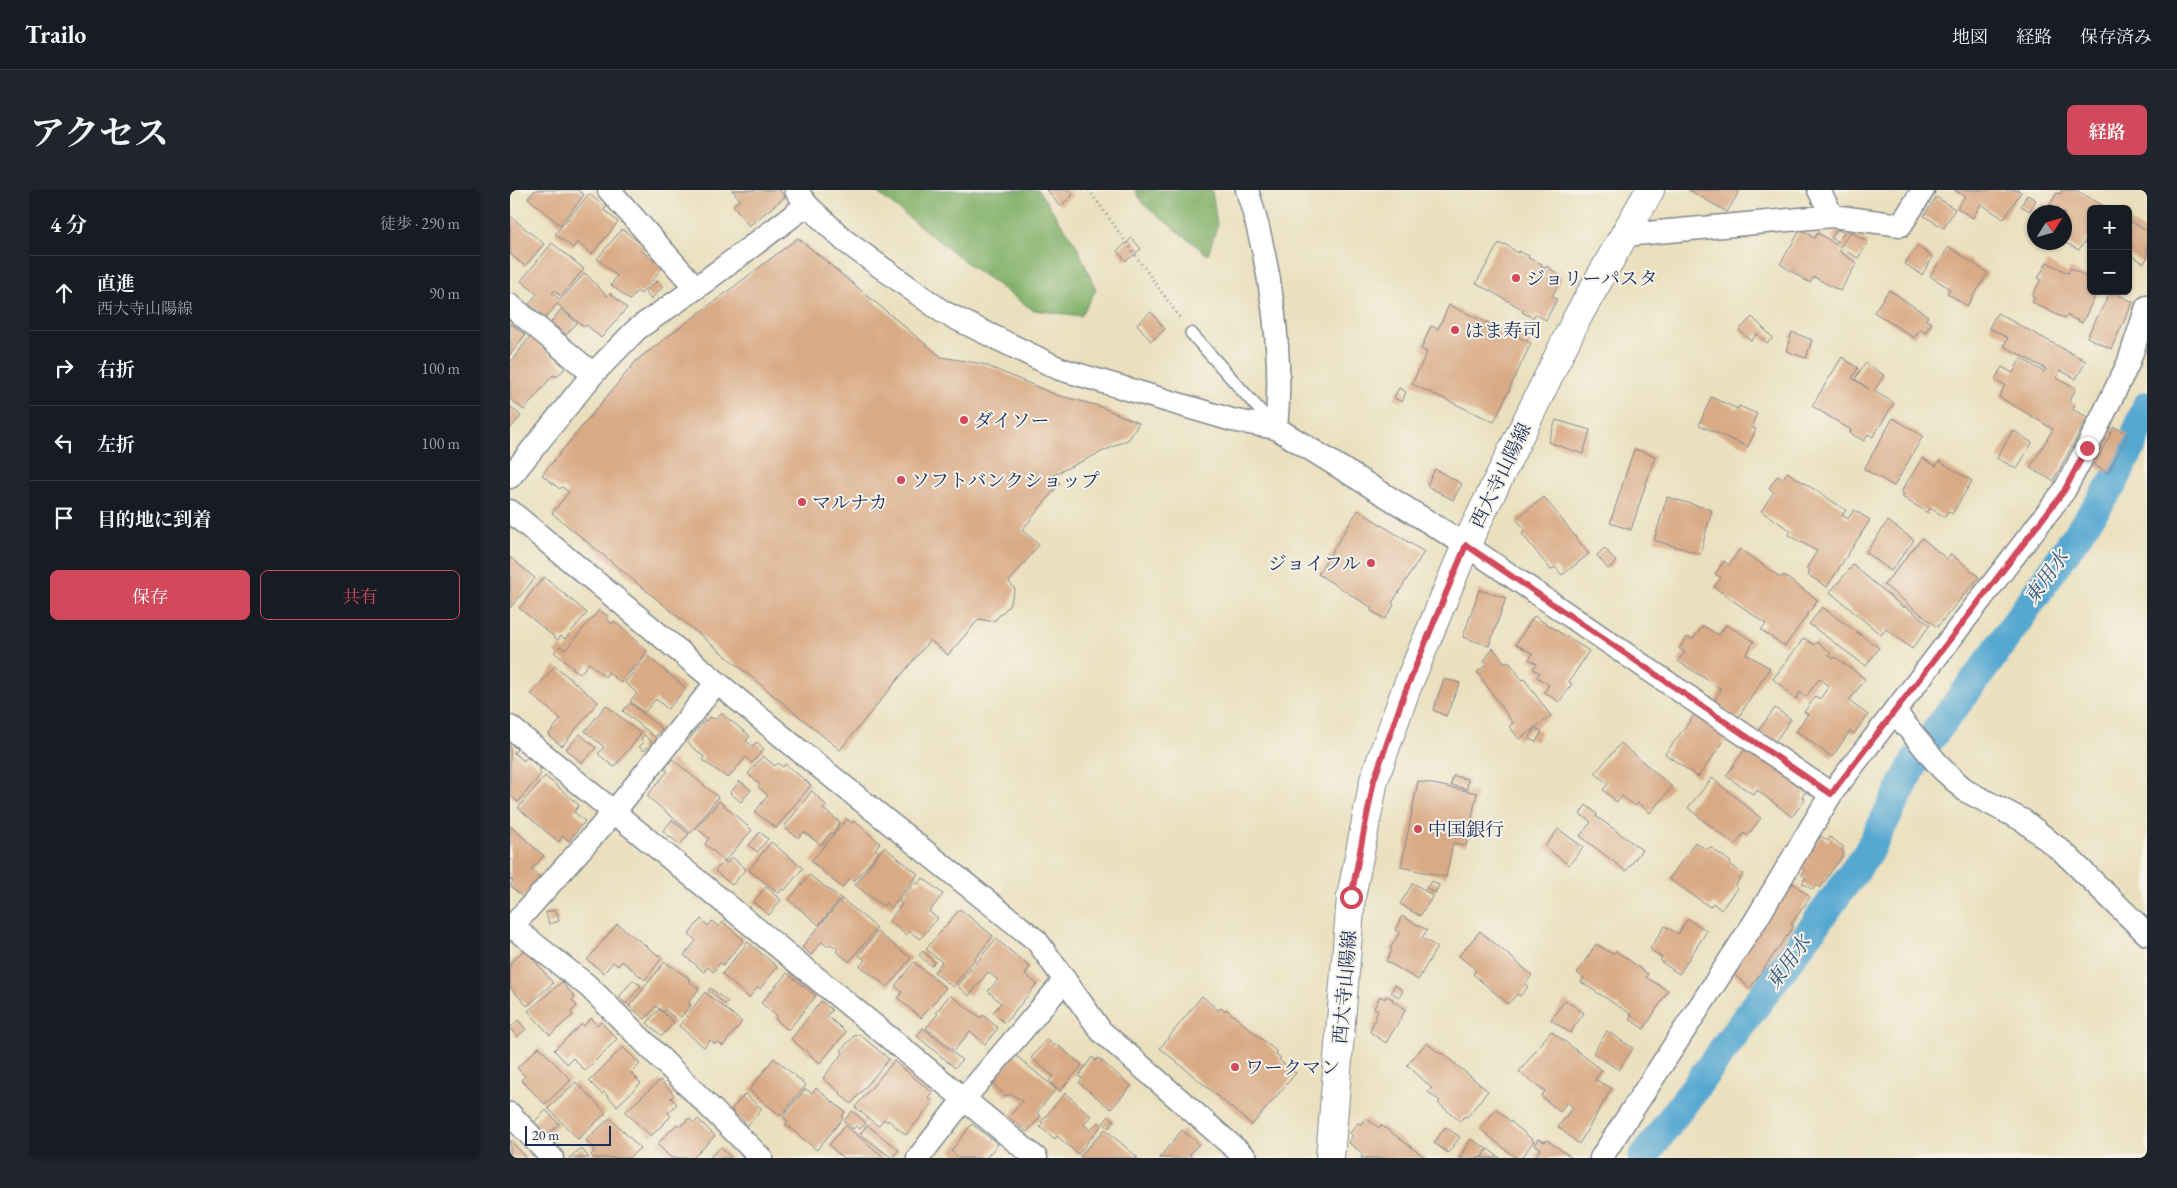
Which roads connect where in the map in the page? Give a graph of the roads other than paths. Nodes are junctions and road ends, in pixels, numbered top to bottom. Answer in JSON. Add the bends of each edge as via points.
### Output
{"nodes":[{"id":1,"x":609,"y":190,"type":"edge"},
{"id":2,"x":1248,"y":190,"type":"edge"},
{"id":3,"x":1650,"y":190,"type":"edge"},
{"id":4,"x":1819,"y":190,"type":"edge"},
{"id":5,"x":1923,"y":190,"type":"edge"},
{"id":6,"x":802,"y":197,"type":"edge"},
{"id":7,"x":1832,"y":216,"type":"junction"},
{"id":8,"x":1625,"y":234,"type":"junction"},
{"id":9,"x":696,"y":288,"type":"junction"},
{"id":10,"x":510,"y":306,"type":"edge"},
{"id":11,"x":2147,"y":307,"type":"edge"},
{"id":12,"x":1191,"y":333,"type":"road end"},
{"id":13,"x":593,"y":374,"type":"junction"},
{"id":14,"x":1276,"y":428,"type":"junction"},
{"id":15,"x":510,"y":477,"type":"edge"},
{"id":16,"x":510,"y":511,"type":"edge"},
{"id":17,"x":1466,"y":545,"type":"junction"},
{"id":18,"x":717,"y":682,"type":"junction"},
{"id":19,"x":1894,"y":711,"type":"junction"},
{"id":20,"x":510,"y":727,"type":"edge"},
{"id":21,"x":1831,"y":794,"type":"junction"},
{"id":22,"x":614,"y":812,"type":"junction"},
{"id":23,"x":511,"y":927,"type":"edge"},
{"id":24,"x":2147,"y":934,"type":"edge"},
{"id":25,"x":1064,"y":980,"type":"junction"},
{"id":26,"x":964,"y":1099,"type":"junction"},
{"id":27,"x":510,"y":1114,"type":"edge"},
{"id":28,"x":552,"y":1158,"type":"edge"},
{"id":29,"x":761,"y":1158,"type":"edge"},
{"id":30,"x":918,"y":1158,"type":"edge"},
{"id":31,"x":1036,"y":1158,"type":"edge"},
{"id":32,"x":1246,"y":1158,"type":"edge"},
{"id":33,"x":1330,"y":1158,"type":"edge"},
{"id":34,"x":1601,"y":1158,"type":"edge"}],
"edges":[{"from":1,"to":9,"type":"street"},
{"from":2,"to":14,"type":"street","via":[[1273,305],[1279,398]]},
{"from":3,"to":8,"type":"main road","name":"西大寺山陽線"},
{"from":4,"to":7,"type":"street"},
{"from":5,"to":7,"type":"street","via":[[1901,225]]},
{"from":6,"to":9,"type":"street"},
{"from":6,"to":14,"type":"street","via":[[844,241],[908,288],[943,312],[1000,340],[1060,369],[1232,420]]},
{"from":7,"to":8,"type":"street"},
{"from":8,"to":17,"type":"main road","name":"西大寺山陽線","via":[[1578,316]]},
{"from":9,"to":13,"type":"street","via":[[637,328]]},
{"from":10,"to":13,"type":"street"},
{"from":11,"to":19,"type":"street","via":[[2128,364],[2064,491]]},
{"from":12,"to":14,"type":"lane"},
{"from":13,"to":15,"type":"street"},
{"from":14,"to":17,"type":"street"},
{"from":16,"to":18,"type":"street"},
{"from":17,"to":21,"type":"street"},
{"from":17,"to":33,"type":"main road","name":"西大寺山陽線","via":[[1405,692],[1374,780],[1351,897]]},
{"from":18,"to":22,"type":"street"},
{"from":18,"to":25,"type":"street","via":[[1037,941]]},
{"from":19,"to":21,"type":"street"},
{"from":19,"to":24,"type":"street","via":[[1942,769],[1966,791],[2024,821],[2064,853]]},
{"from":20,"to":22,"type":"street"},
{"from":21,"to":34,"type":"street","via":[[1756,920]]},
{"from":22,"to":23,"type":"street"},
{"from":22,"to":26,"type":"street"},
{"from":23,"to":29,"type":"street","via":[[588,986]]},
{"from":25,"to":26,"type":"street"},
{"from":25,"to":32,"type":"street","via":[[1101,1030]]},
{"from":26,"to":30,"type":"street"},
{"from":26,"to":31,"type":"street"},
{"from":27,"to":28,"type":"street"}]}
